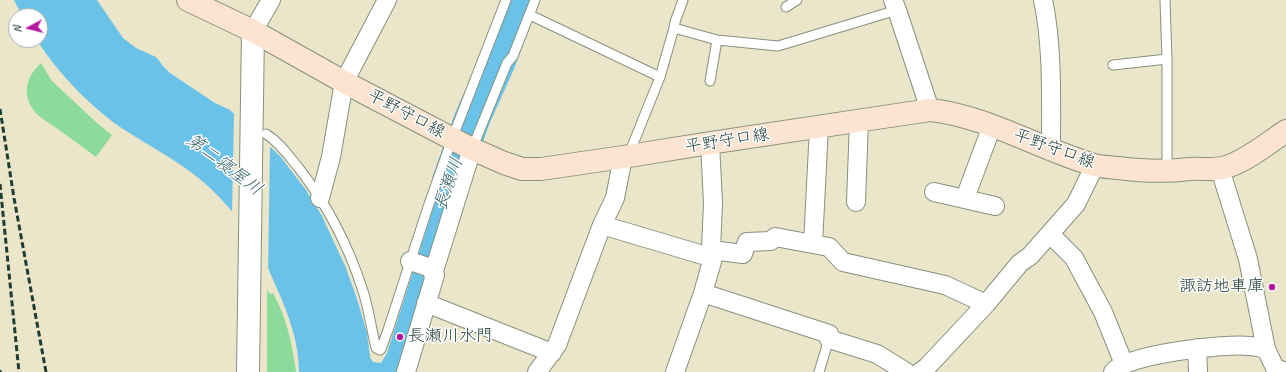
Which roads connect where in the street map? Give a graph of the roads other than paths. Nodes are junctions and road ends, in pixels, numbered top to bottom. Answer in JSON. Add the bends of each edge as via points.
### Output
{"nodes":[{"id":1,"x":188,"y":0,"type":"edge"},
{"id":2,"x":271,"y":0,"type":"edge"},
{"id":3,"x":387,"y":0,"type":"edge"},
{"id":4,"x":506,"y":0,"type":"edge"},
{"id":5,"x":536,"y":0,"type":"edge"},
{"id":6,"x":683,"y":0,"type":"edge"},
{"id":7,"x":797,"y":0,"type":"edge"},
{"id":8,"x":1042,"y":0,"type":"edge"},
{"id":9,"x":1165,"y":0,"type":"edge"},
{"id":10,"x":895,"y":5,"type":"edge"},
{"id":11,"x":786,"y":6,"type":"dead end"},
{"id":12,"x":530,"y":15,"type":"junction"},
{"id":13,"x":674,"y":28,"type":"junction"},
{"id":14,"x":253,"y":31,"type":"junction"},
{"id":15,"x":717,"y":40,"type":"junction"},
{"id":16,"x":1167,"y":59,"type":"junction"},
{"id":17,"x":1113,"y":65,"type":"dead end"},
{"id":18,"x":660,"y":76,"type":"junction"},
{"id":19,"x":710,"y":81,"type":"dead end"},
{"id":20,"x":344,"y":82,"type":"junction"},
{"id":21,"x":930,"y":110,"type":"junction"},
{"id":22,"x":859,"y":120,"type":"junction"},
{"id":23,"x":992,"y":126,"type":"junction"},
{"id":24,"x":819,"y":127,"type":"junction"},
{"id":25,"x":1286,"y":131,"type":"edge"},
{"id":26,"x":266,"y":134,"type":"dead end"},
{"id":27,"x":710,"y":142,"type":"junction"},
{"id":28,"x":462,"y":144,"type":"junction"},
{"id":29,"x":1051,"y":150,"type":"junction"},
{"id":30,"x":623,"y":157,"type":"junction"},
{"id":31,"x":1095,"y":165,"type":"junction"},
{"id":32,"x":1220,"y":170,"type":"junction"},
{"id":33,"x":1167,"y":171,"type":"junction"},
{"id":34,"x":934,"y":192,"type":"dead end"},
{"id":35,"x":320,"y":198,"type":"junction"},
{"id":36,"x":965,"y":198,"type":"junction"},
{"id":37,"x":856,"y":202,"type":"dead end"},
{"id":38,"x":995,"y":206,"type":"dead end"},
{"id":39,"x":602,"y":225,"type":"junction"},
{"id":40,"x":1050,"y":234,"type":"junction"},
{"id":41,"x":813,"y":244,"type":"junction"},
{"id":42,"x":712,"y":254,"type":"junction"},
{"id":43,"x":412,"y":262,"type":"junction"},
{"id":44,"x":433,"y":268,"type":"junction"},
{"id":45,"x":703,"y":294,"type":"junction"},
{"id":46,"x":426,"y":303,"type":"junction"},
{"id":47,"x":986,"y":304,"type":"junction"},
{"id":48,"x":829,"y":339,"type":"junction"},
{"id":49,"x":1198,"y":348,"type":"junction"},
{"id":50,"x":1266,"y":349,"type":"junction"},
{"id":51,"x":552,"y":353,"type":"junction"},
{"id":52,"x":1118,"y":368,"type":"edge"},
{"id":53,"x":1278,"y":371,"type":"edge"},
{"id":54,"x":248,"y":372,"type":"edge"},
{"id":55,"x":406,"y":372,"type":"edge"},
{"id":56,"x":538,"y":372,"type":"edge"},
{"id":57,"x":676,"y":372,"type":"edge"},
{"id":58,"x":819,"y":372,"type":"edge"},
{"id":59,"x":906,"y":372,"type":"edge"},
{"id":60,"x":920,"y":372,"type":"edge"},
{"id":61,"x":1198,"y":372,"type":"edge"}],
"edges":[{"from":1,"to":14,"type":"main road","name":"平野守口線","via":[[216,10]]},
{"from":2,"to":14,"type":"street"},
{"from":3,"to":20,"type":"street"},
{"from":4,"to":28,"type":"lane"},
{"from":5,"to":12,"type":"lane"},
{"from":6,"to":13,"type":"lane"},
{"from":7,"to":11,"type":"lane"},
{"from":8,"to":29,"type":"street","via":[[1048,34]]},
{"from":9,"to":16,"type":"lane"},
{"from":10,"to":15,"type":"lane","via":[[778,46]]},
{"from":10,"to":21,"type":"street"},
{"from":12,"to":18,"type":"lane"},
{"from":12,"to":28,"type":"lane","via":[[513,56]]},
{"from":13,"to":15,"type":"lane"},
{"from":13,"to":18,"type":"lane"},
{"from":14,"to":20,"type":"main road","name":"平野守口線"},
{"from":14,"to":54,"type":"street"},
{"from":15,"to":19,"type":"lane"},
{"from":16,"to":17,"type":"lane"},
{"from":16,"to":33,"type":"lane"},
{"from":18,"to":30,"type":"lane","via":[[631,149]]},
{"from":20,"to":28,"type":"main road","name":"平野守口線"},
{"from":20,"to":35,"type":"street","via":[[331,157]]},
{"from":21,"to":22,"type":"main road","name":"平野守口線"},
{"from":21,"to":23,"type":"main road","name":"平野守口線","via":[[948,112]]},
{"from":22,"to":24,"type":"main road","name":"平野守口線"},
{"from":22,"to":37,"type":"street"},
{"from":23,"to":29,"type":"main road","name":"平野守口線"},
{"from":23,"to":36,"type":"street"},
{"from":24,"to":27,"type":"main road","name":"平野守口線"},
{"from":24,"to":41,"type":"street"},
{"from":25,"to":32,"type":"main road","name":"平野守口線","via":[[1238,162]]},
{"from":26,"to":35,"type":"lane","via":[[291,158]]},
{"from":27,"to":30,"type":"main road","name":"平野守口線"},
{"from":27,"to":42,"type":"street"},
{"from":28,"to":30,"type":"main road","name":"平野守口線","via":[[522,169]]},
{"from":28,"to":43,"type":"lane","via":[[428,207]]},
{"from":28,"to":44,"type":"street"},
{"from":29,"to":31,"type":"main road","name":"平野守口線"},
{"from":30,"to":39,"type":"street","via":[[615,198]]},
{"from":31,"to":33,"type":"main road","name":"平野守口線"},
{"from":31,"to":40,"type":"street","via":[[1076,204]]},
{"from":32,"to":33,"type":"main road","name":"平野守口線","via":[[1200,168]]},
{"from":32,"to":50,"type":"street","via":[[1248,260]]},
{"from":34,"to":36,"type":"street"},
{"from":35,"to":43,"type":"lane","via":[[340,236],[362,289],[377,350],[381,349]]},
{"from":36,"to":38,"type":"street"},
{"from":39,"to":42,"type":"street"},
{"from":39,"to":51,"type":"street"},
{"from":40,"to":47,"type":"street","via":[[1020,263]]},
{"from":40,"to":52,"type":"street","via":[[1074,258],[1103,312]]},
{"from":41,"to":42,"type":"street","via":[[775,237],[771,241],[747,242],[742,254]]},
{"from":41,"to":47,"type":"street","via":[[829,247],[843,262],[945,285]]},
{"from":42,"to":45,"type":"street"},
{"from":43,"to":44,"type":"street"},
{"from":44,"to":46,"type":"street","via":[[435,275]]},
{"from":45,"to":48,"type":"street","via":[[829,334]]},
{"from":45,"to":57,"type":"street"},
{"from":46,"to":51,"type":"street"},
{"from":46,"to":55,"type":"street"},
{"from":47,"to":60,"type":"street"},
{"from":48,"to":58,"type":"lane"},
{"from":48,"to":59,"type":"street","via":[[877,354]]},
{"from":49,"to":50,"type":"street","via":[[1250,346]]},
{"from":49,"to":52,"type":"street","via":[[1148,357]]},
{"from":49,"to":61,"type":"street"},
{"from":50,"to":53,"type":"street"},
{"from":51,"to":56,"type":"street"}]}
